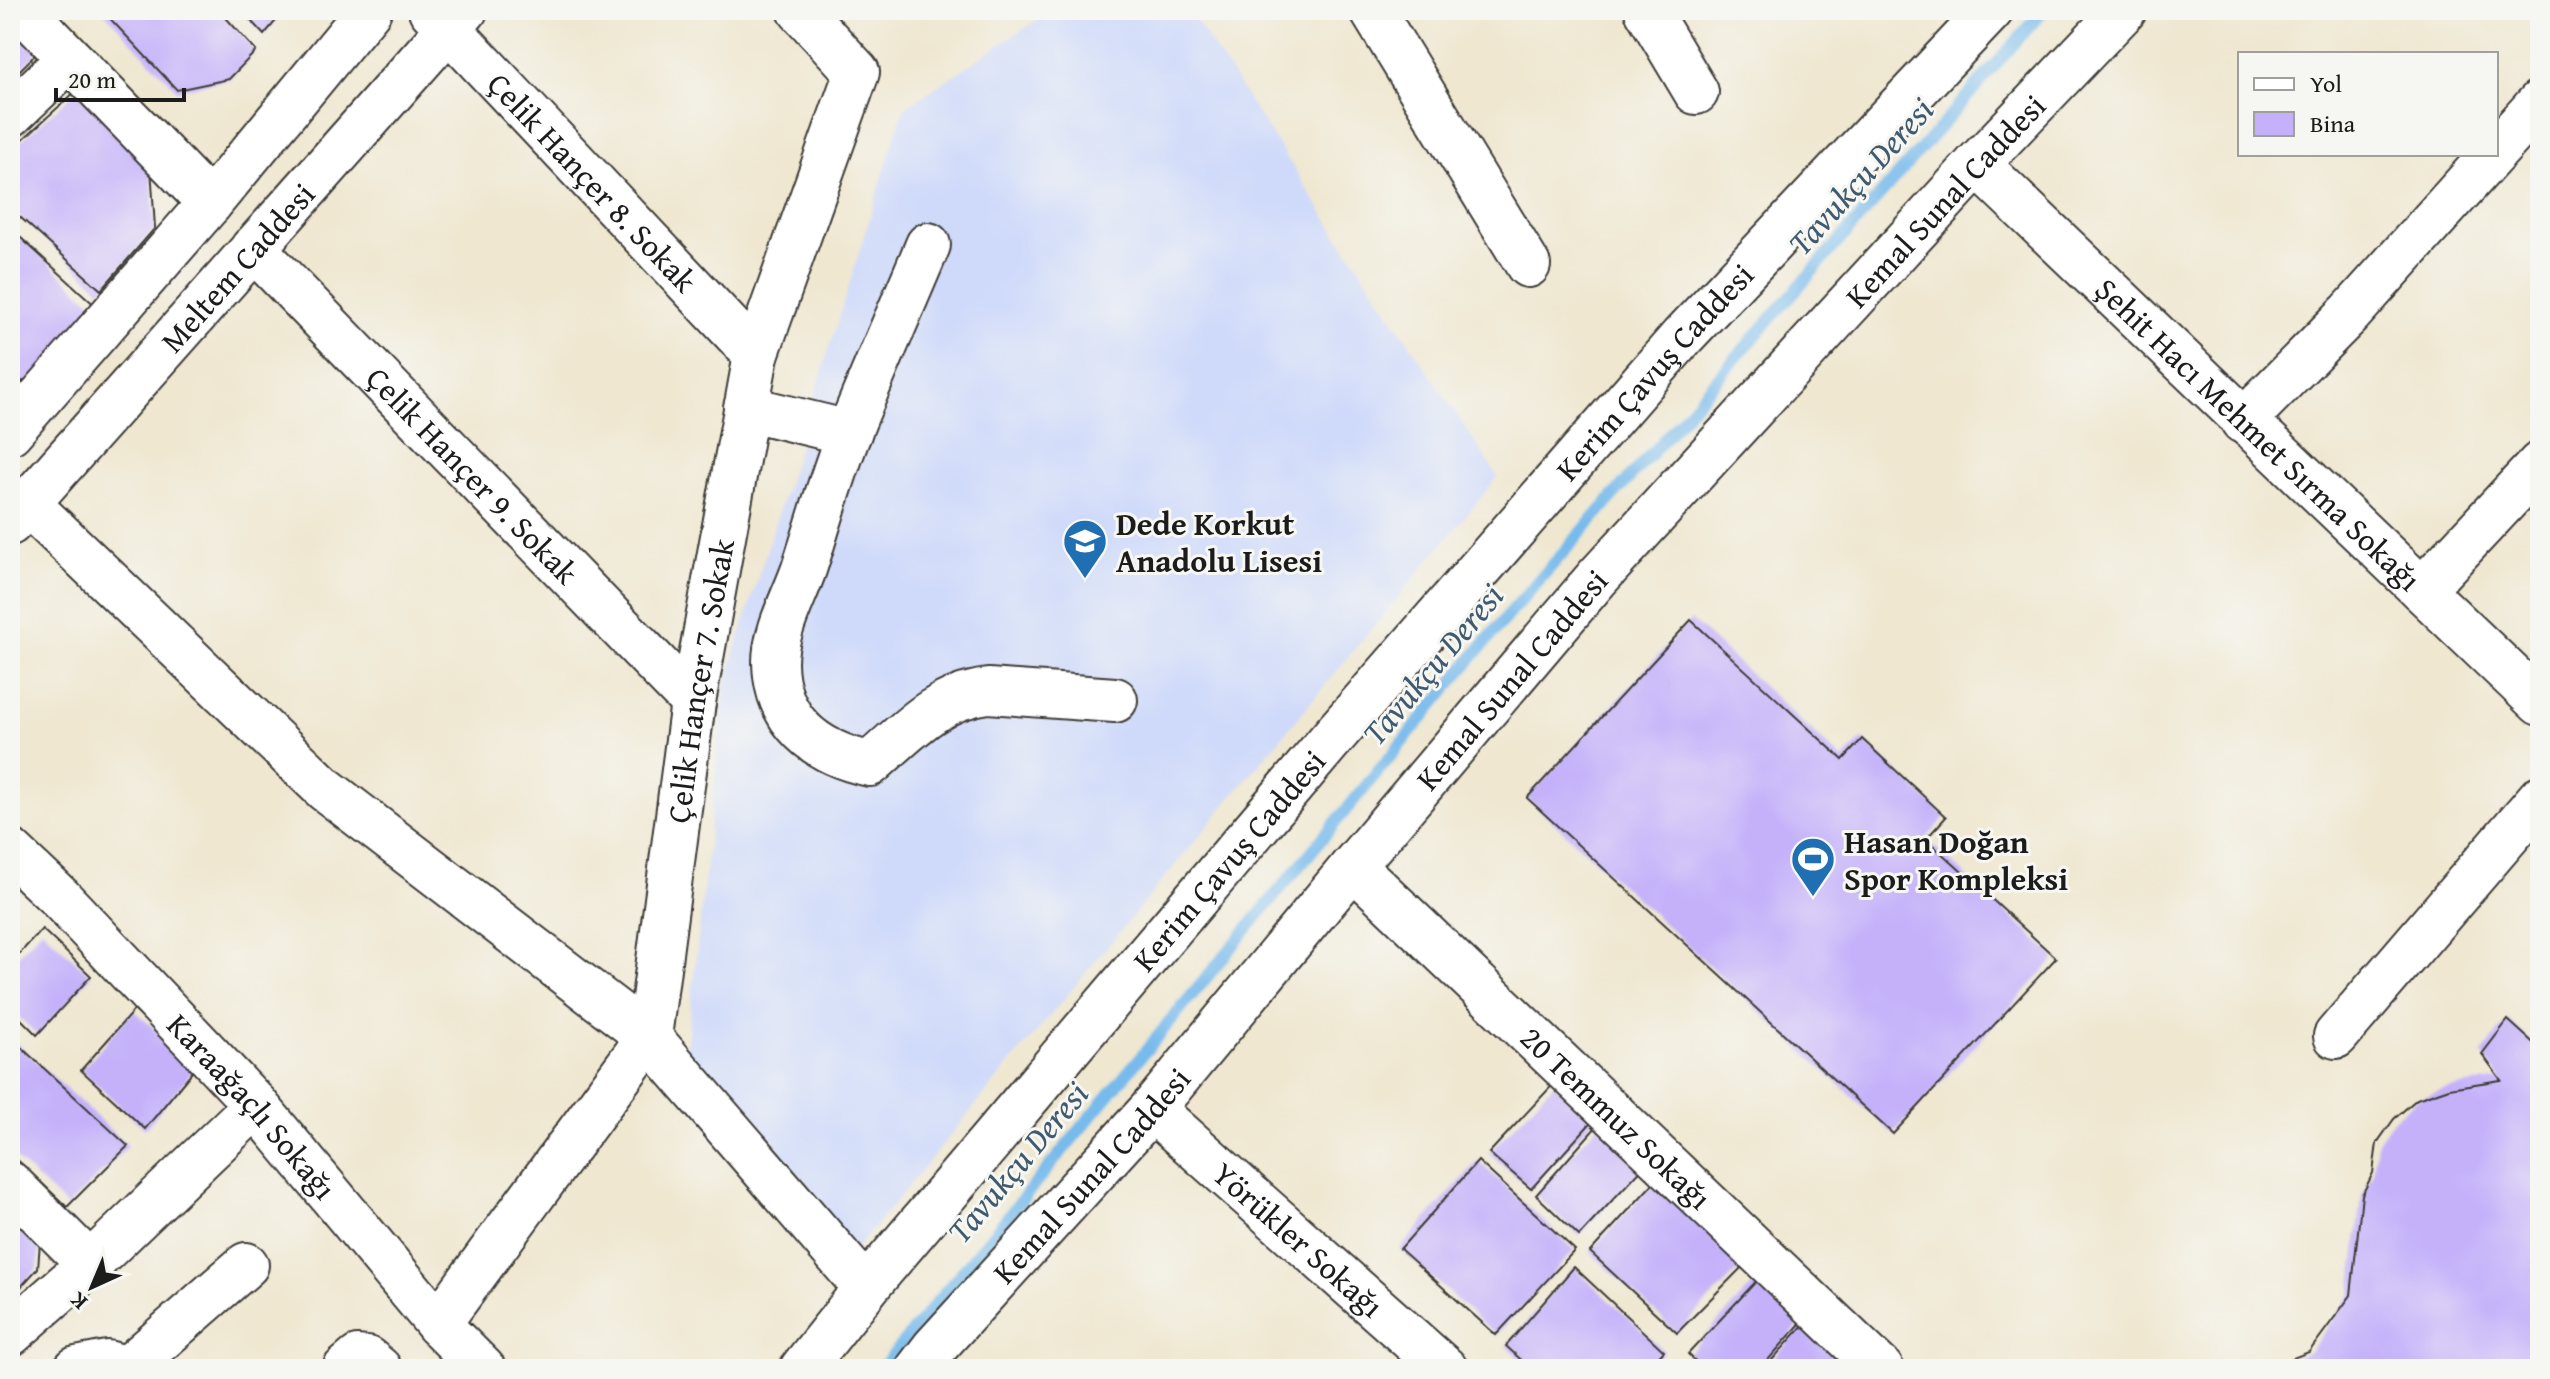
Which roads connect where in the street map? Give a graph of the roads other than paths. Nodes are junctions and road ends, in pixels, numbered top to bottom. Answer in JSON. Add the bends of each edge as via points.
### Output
{"nodes":[{"id":1,"x":23,"y":10,"type":"edge"},
{"id":2,"x":369,"y":10,"type":"edge"},
{"id":3,"x":800,"y":10,"type":"edge"},
{"id":4,"x":1372,"y":10,"type":"edge"},
{"id":5,"x":1647,"y":10,"type":"edge"},
{"id":6,"x":1991,"y":10,"type":"edge"},
{"id":7,"x":2124,"y":10,"type":"edge"},
{"id":8,"x":447,"y":16,"type":"edge"},
{"id":9,"x":69,"y":59,"type":"junction"},
{"id":10,"x":1696,"y":92,"type":"dead end"},
{"id":11,"x":2540,"y":102,"type":"edge"},
{"id":12,"x":10,"y":115,"type":"edge"},
{"id":13,"x":2498,"y":148,"type":"edge"},
{"id":14,"x":2490,"y":156,"type":"edge"},
{"id":15,"x":1977,"y":164,"type":"junction"},
{"id":16,"x":210,"y":203,"type":"junction"},
{"id":17,"x":928,"y":245,"type":"dead end"},
{"id":18,"x":253,"y":248,"type":"junction"},
{"id":19,"x":1528,"y":265,"type":"dead end"},
{"id":20,"x":756,"y":355,"type":"junction"},
{"id":21,"x":746,"y":408,"type":"junction"},
{"id":22,"x":2243,"y":421,"type":"junction"},
{"id":23,"x":10,"y":432,"type":"edge"},
{"id":24,"x":849,"y":433,"type":"junction"},
{"id":25,"x":2540,"y":464,"type":"edge"},
{"id":26,"x":19,"y":513,"type":"edge"},
{"id":27,"x":2422,"y":590,"type":"junction"},
{"id":28,"x":1115,"y":700,"type":"dead end"},
{"id":29,"x":693,"y":702,"type":"junction"},
{"id":30,"x":2540,"y":703,"type":"edge"},
{"id":31,"x":2540,"y":798,"type":"edge"},
{"id":32,"x":10,"y":851,"type":"edge"},
{"id":33,"x":1353,"y":866,"type":"junction"},
{"id":34,"x":2336,"y":1036,"type":"dead end"},
{"id":35,"x":649,"y":1037,"type":"junction"},
{"id":36,"x":256,"y":1105,"type":"junction"},
{"id":37,"x":1152,"y":1109,"type":"junction"},
{"id":38,"x":10,"y":1184,"type":"edge"},
{"id":39,"x":90,"y":1264,"type":"junction"},
{"id":40,"x":246,"y":1265,"type":"dead end"},
{"id":41,"x":866,"y":1288,"type":"junction"},
{"id":42,"x":438,"y":1324,"type":"junction"},
{"id":43,"x":10,"y":1334,"type":"edge"},
{"id":44,"x":129,"y":1368,"type":"edge"},
{"id":45,"x":76,"y":1369,"type":"edge"},
{"id":46,"x":345,"y":1369,"type":"edge"},
{"id":47,"x":379,"y":1369,"type":"edge"},
{"id":48,"x":483,"y":1369,"type":"edge"},
{"id":49,"x":802,"y":1369,"type":"edge"},
{"id":50,"x":918,"y":1369,"type":"edge"},
{"id":51,"x":1445,"y":1369,"type":"edge"},
{"id":52,"x":1881,"y":1369,"type":"edge"}],
"edges":[{"from":1,"to":9,"type":"street"},
{"from":2,"to":16,"type":"street"},
{"from":3,"to":20,"type":"street","name":"Çelik Hançer 7. Sokak","via":[[857,72]]},
{"from":4,"to":19,"type":"street"},
{"from":5,"to":10,"type":"street"},
{"from":6,"to":41,"type":"street","name":"Kerim Çavuş Caddesi","via":[[1672,349],[1332,738]]},
{"from":7,"to":15,"type":"street","name":"Kemal Sunal Caddesi"},
{"from":8,"to":18,"type":"street","name":"Meltem Caddesi"},
{"from":8,"to":20,"type":"street","name":"Çelik Hançer 8. Sokak"},
{"from":9,"to":12,"type":"street"},
{"from":9,"to":16,"type":"street"},
{"from":11,"to":13,"type":"street"},
{"from":14,"to":22,"type":"street","via":[[2350,313]]},
{"from":15,"to":22,"type":"street","name":"Şehit Hacı Mehmet Sırma Sokağı"},
{"from":15,"to":33,"type":"street","name":"Kemal Sunal Caddesi","via":[[1597,578]]},
{"from":16,"to":23,"type":"street"},
{"from":17,"to":24,"type":"street"},
{"from":18,"to":26,"type":"street","name":"Meltem Caddesi"},
{"from":18,"to":29,"type":"street","name":"Çelik Hançer 9. Sokak"},
{"from":20,"to":21,"type":"street","name":"Çelik Hançer 7. Sokak"},
{"from":21,"to":24,"type":"street"},
{"from":21,"to":29,"type":"street","name":"Çelik Hançer 7. Sokak"},
{"from":22,"to":27,"type":"street","name":"Şehit Hacı Mehmet Sırma Sokağı"},
{"from":24,"to":28,"type":"street","via":[[775,660],[778,686],[802,730],[844,759],[870,764],[935,709],[968,694]]},
{"from":25,"to":27,"type":"street"},
{"from":26,"to":35,"type":"street","via":[[325,789]]},
{"from":27,"to":30,"type":"street","name":"Şehit Hacı Mehmet Sırma Sokağı"},
{"from":29,"to":35,"type":"street","name":"Çelik Hançer 7. Sokak"},
{"from":31,"to":34,"type":"street"},
{"from":32,"to":36,"type":"street","name":"Karaağaçlı Sokağı"},
{"from":33,"to":37,"type":"street","name":"Kemal Sunal Caddesi"},
{"from":33,"to":52,"type":"street","name":"20 Temmuz Sokağı"},
{"from":35,"to":41,"type":"street"},
{"from":35,"to":42,"type":"street","name":"Çelik Hançer 7. Sokak"},
{"from":36,"to":39,"type":"street"},
{"from":36,"to":42,"type":"street","name":"Karaağaçlı Sokağı"},
{"from":37,"to":50,"type":"street","name":"Kemal Sunal Caddesi"},
{"from":37,"to":51,"type":"street","name":"Yörükler Sokağı"},
{"from":38,"to":39,"type":"street"},
{"from":39,"to":43,"type":"street"},
{"from":40,"to":44,"type":"street"},
{"from":41,"to":49,"type":"street","name":"Kerim Çavuş Caddesi"},
{"from":42,"to":48,"type":"street","name":"Karaağaçlı Sokağı"},
{"from":44,"to":45,"type":"street","via":[[107,1363]]},
{"from":46,"to":47,"type":"street","via":[[358,1358]]}]}
